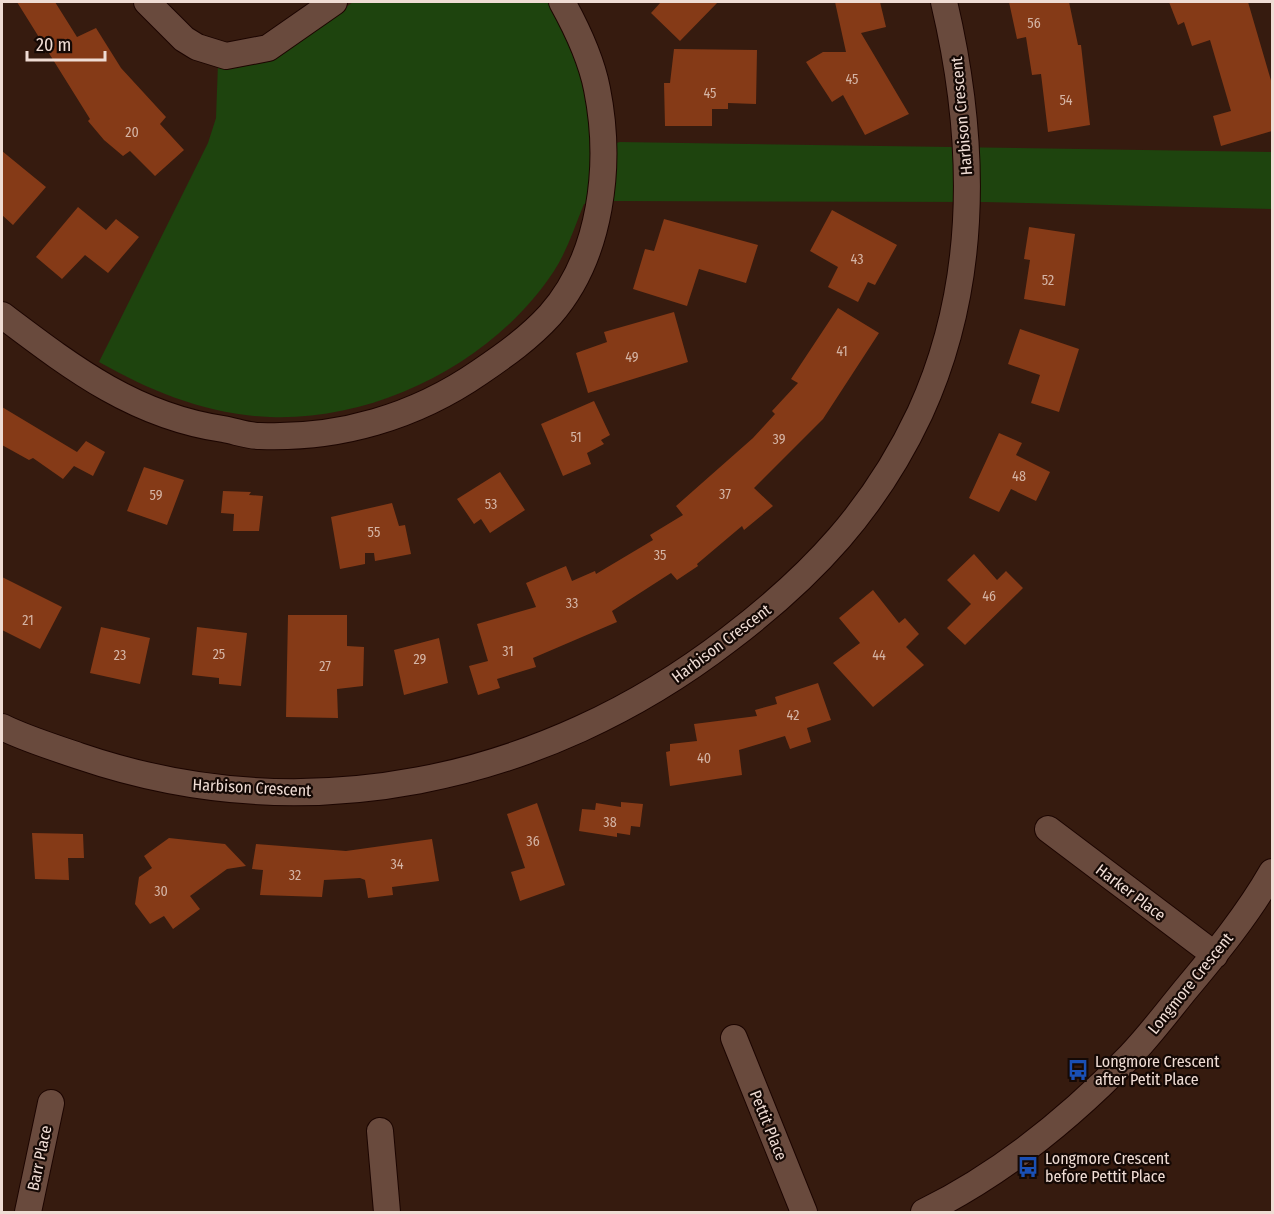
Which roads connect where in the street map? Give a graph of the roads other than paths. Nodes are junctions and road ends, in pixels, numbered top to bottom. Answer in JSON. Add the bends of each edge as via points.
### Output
{"nodes":[{"id":1,"x":147,"y":2,"type":"edge"},
{"id":2,"x":334,"y":2,"type":"edge"},
{"id":3,"x":562,"y":2,"type":"edge"},
{"id":4,"x":944,"y":2,"type":"edge"},
{"id":5,"x":2,"y":315,"type":"edge"},
{"id":6,"x":2,"y":727,"type":"edge"},
{"id":7,"x":1048,"y":829,"type":"dead end"},
{"id":8,"x":1272,"y":872,"type":"edge"},
{"id":9,"x":1215,"y":955,"type":"junction"},
{"id":10,"x":734,"y":1038,"type":"dead end"},
{"id":11,"x":51,"y":1103,"type":"dead end"},
{"id":12,"x":380,"y":1131,"type":"dead end"},
{"id":13,"x":28,"y":1212,"type":"edge"},
{"id":14,"x":387,"y":1212,"type":"edge"},
{"id":15,"x":804,"y":1212,"type":"edge"},
{"id":16,"x":924,"y":1212,"type":"edge"}],
"edges":[{"from":1,"to":2,"type":"street","via":[[184,39],[226,56],[268,48]]},
{"from":3,"to":5,"type":"street","via":[[581,36],[597,88],[604,142],[601,196],[588,248],[551,314],[517,347],[460,386],[376,423],[318,435],[258,436],[198,426],[139,406],[83,376]]},
{"from":4,"to":6,"type":"street","name":"Harbison Crescent","via":[[959,65],[968,170],[966,224],[956,302],[921,410],[887,476],[845,534],[760,615],[685,673],[561,739],[474,769],[384,787],[292,792],[200,785],[108,766]]},
{"from":7,"to":9,"type":"street","name":"Harker Place"},
{"from":8,"to":9,"type":"street","name":"Longmore Crescent"},
{"from":9,"to":16,"type":"street","name":"Longmore Crescent","via":[[1132,1055],[1086,1099],[1021,1152]]},
{"from":10,"to":15,"type":"street","name":"Pettit Place"},
{"from":11,"to":13,"type":"street","name":"Barr Place"},
{"from":12,"to":14,"type":"street"}]}
